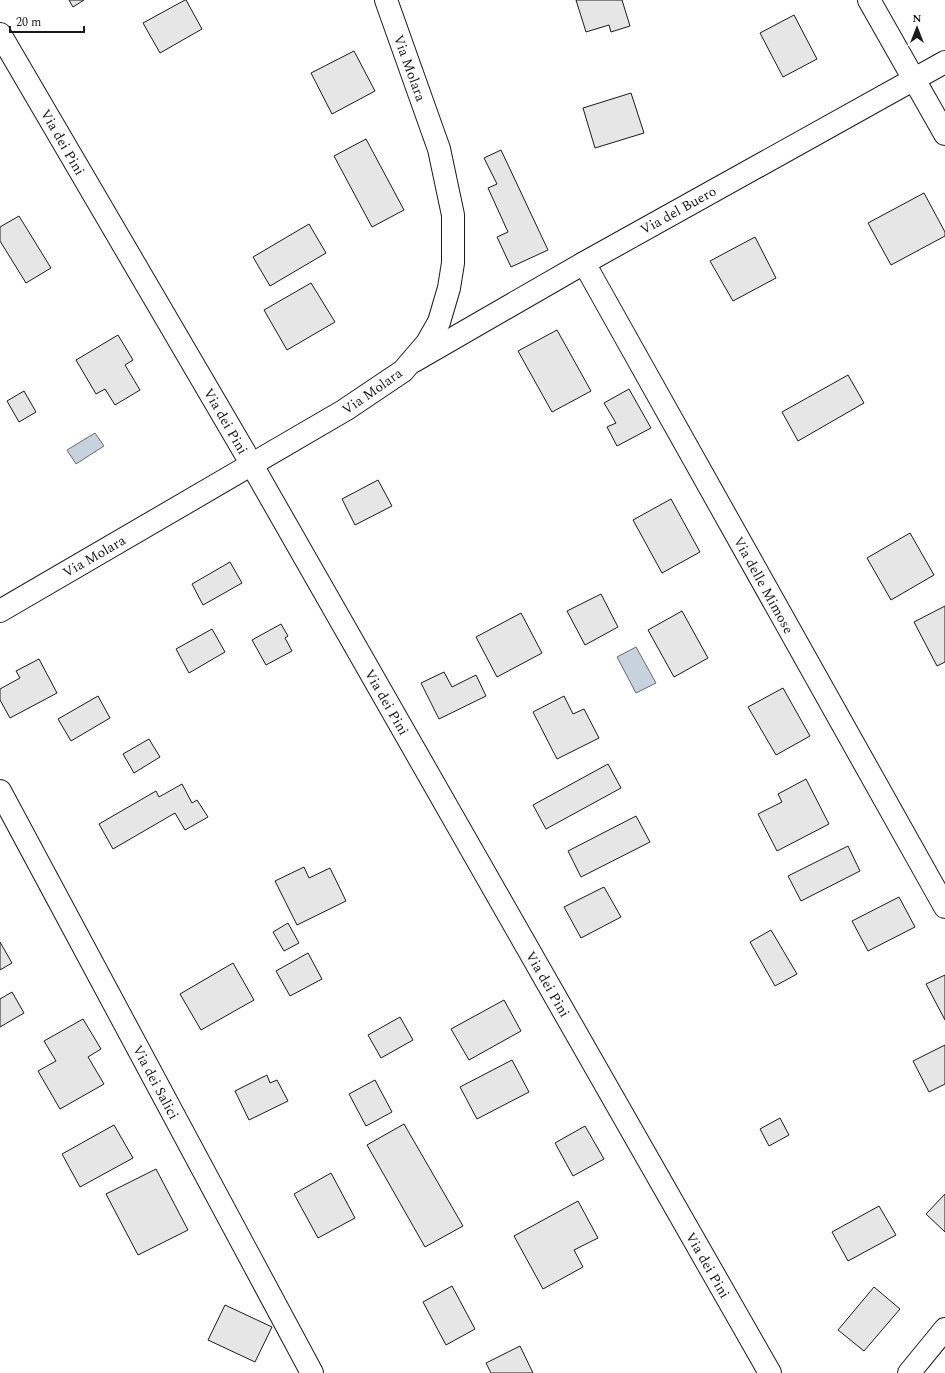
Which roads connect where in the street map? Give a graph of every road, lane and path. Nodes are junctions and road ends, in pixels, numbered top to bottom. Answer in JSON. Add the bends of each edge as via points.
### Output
{"nodes":[{"id":1,"x":386,"y":0,"type":"edge"},
{"id":2,"x":869,"y":0,"type":"edge"},
{"id":3,"x":0,"y":34,"type":"edge"},
{"id":4,"x":945,"y":62,"type":"edge"},
{"id":5,"x":914,"y":79,"type":"junction"},
{"id":6,"x":945,"y":134,"type":"edge"},
{"id":7,"x":584,"y":263,"type":"junction"},
{"id":8,"x":414,"y":361,"type":"junction"},
{"id":9,"x":252,"y":465,"type":"junction"},
{"id":10,"x":0,"y":611,"type":"edge"},
{"id":11,"x":0,"y":791,"type":"edge"},
{"id":12,"x":945,"y":907,"type":"edge"},
{"id":13,"x":945,"y":1328,"type":"edge"},
{"id":14,"x":312,"y":1373,"type":"edge"},
{"id":15,"x":770,"y":1373,"type":"edge"},
{"id":16,"x":909,"y":1373,"type":"edge"}],
"edges":[{"from":1,"to":8,"type":"street","name":"Via Molara","via":[[440,149],[453,215],[453,263],[447,295],[433,333]]},
{"from":2,"to":5,"type":"street"},
{"from":3,"to":9,"type":"street","name":"Via dei Pini"},
{"from":4,"to":5,"type":"street","name":"Via del Buero"},
{"from":5,"to":6,"type":"street"},
{"from":5,"to":7,"type":"street","name":"Via del Buero"},
{"from":7,"to":8,"type":"street","name":"Via del Buero"},
{"from":7,"to":12,"type":"street","name":"Via delle Mimose"},
{"from":8,"to":9,"type":"street","name":"Via Molara","via":[[381,388]]},
{"from":9,"to":10,"type":"street","name":"Via Molara"},
{"from":9,"to":15,"type":"street","name":"Via dei Pini"},
{"from":11,"to":14,"type":"street","name":"Via dei Salici"},
{"from":13,"to":16,"type":"street"}]}
